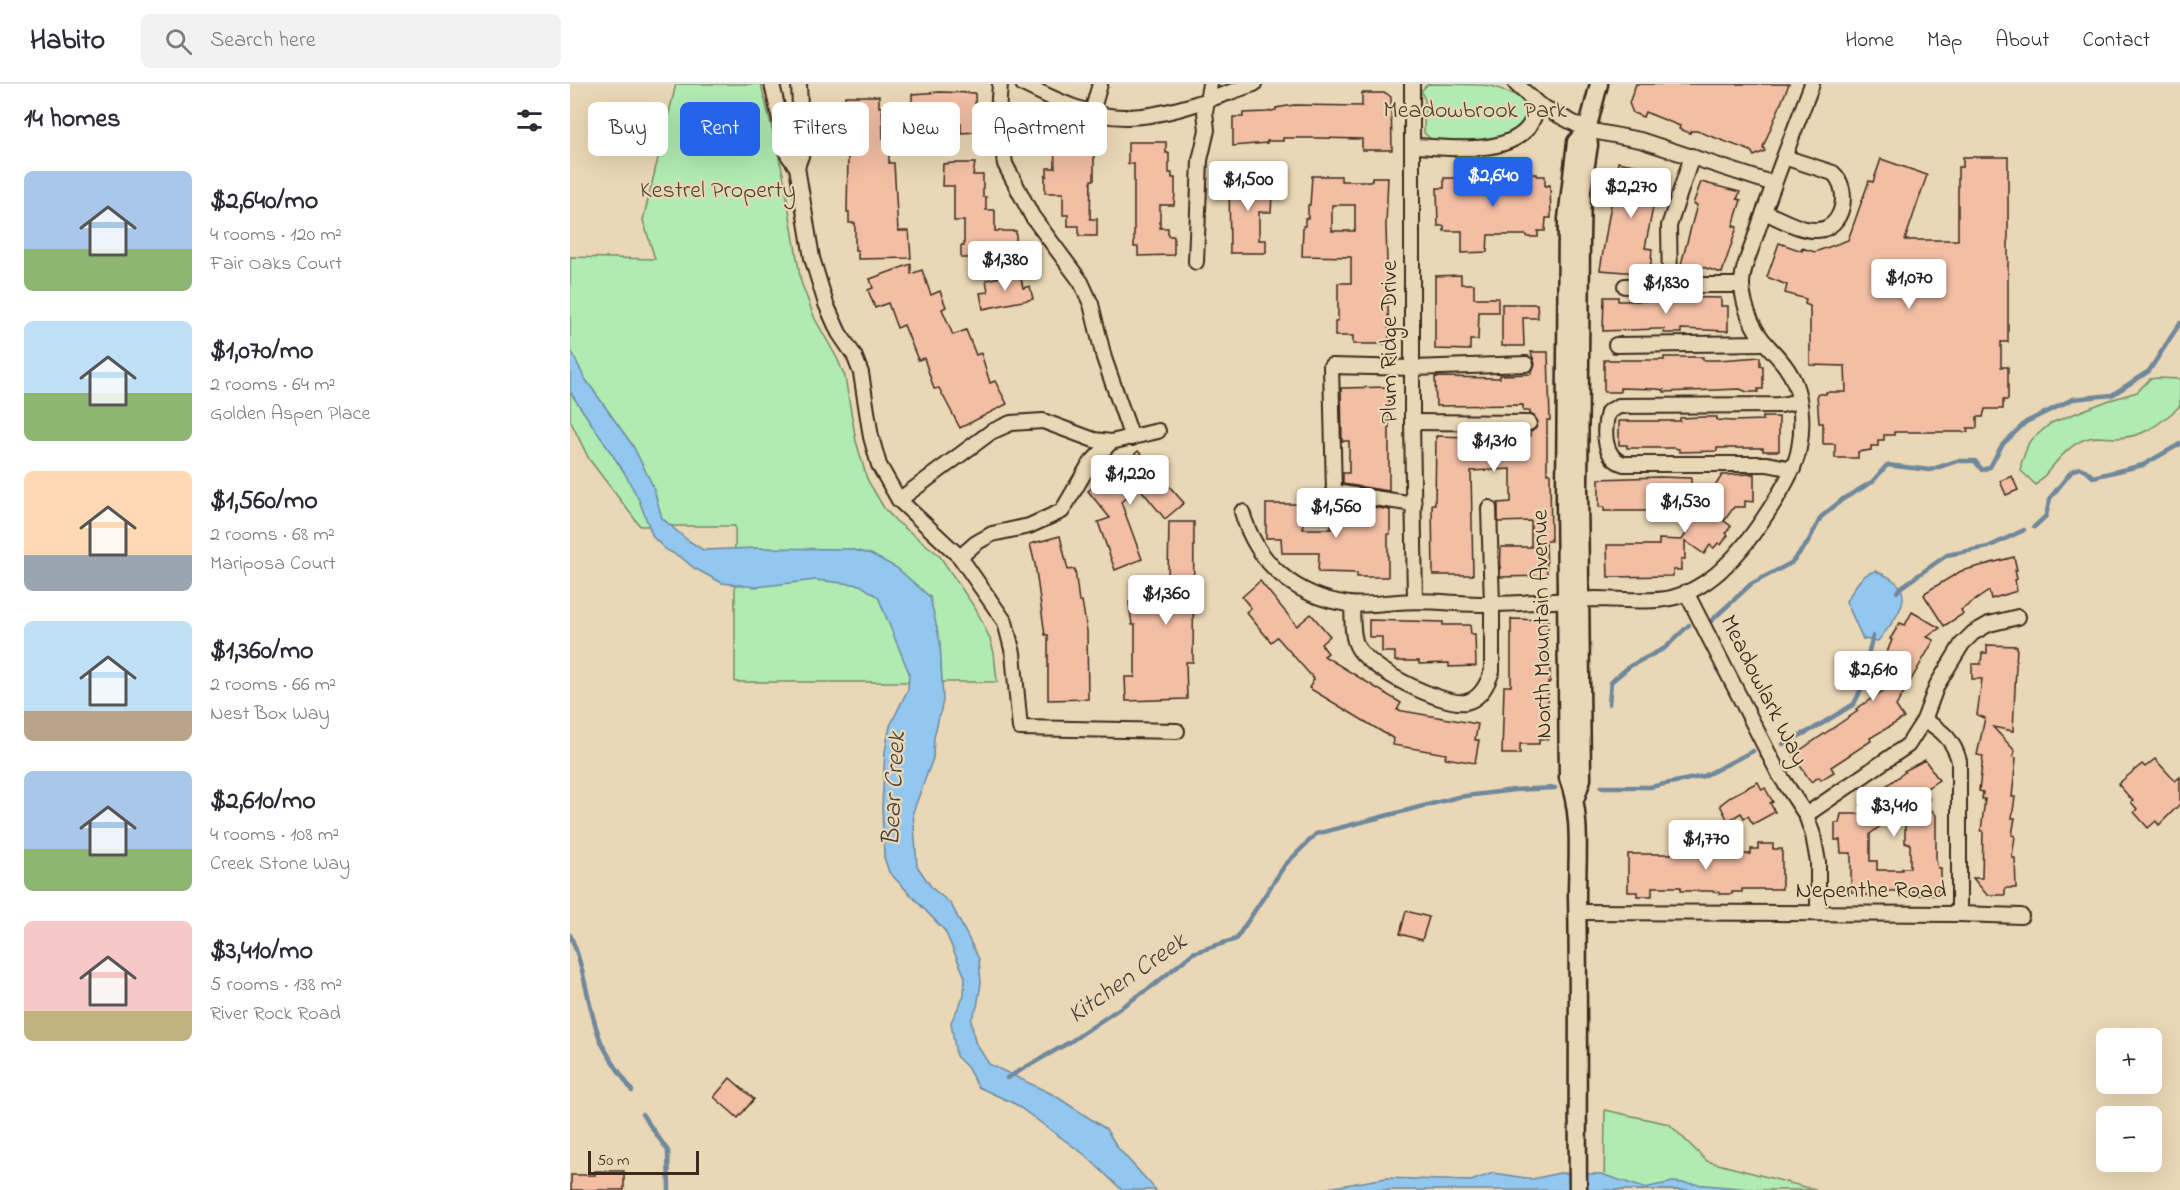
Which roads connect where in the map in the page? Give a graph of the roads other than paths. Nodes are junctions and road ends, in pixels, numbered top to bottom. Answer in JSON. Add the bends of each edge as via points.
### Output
{"nodes":[{"id":1,"x":772,"y":84,"type":"edge"},
{"id":2,"x":799,"y":84,"type":"edge"},
{"id":3,"x":1000,"y":84,"type":"edge"},
{"id":4,"x":1023,"y":84,"type":"edge"},
{"id":5,"x":1100,"y":84,"type":"edge"},
{"id":6,"x":1210,"y":84,"type":"edge"},
{"id":7,"x":1254,"y":84,"type":"edge"},
{"id":8,"x":1412,"y":84,"type":"edge"},
{"id":9,"x":1516,"y":84,"type":"edge"},
{"id":10,"x":1599,"y":84,"type":"edge"},
{"id":11,"x":1812,"y":84,"type":"edge"},
{"id":12,"x":1206,"y":100,"type":"junction"},
{"id":13,"x":1062,"y":102,"type":"edge"},
{"id":14,"x":1095,"y":102,"type":"edge"},
{"id":15,"x":1539,"y":105,"type":"junction"},
{"id":16,"x":1107,"y":114,"type":"edge"},
{"id":17,"x":1587,"y":130,"type":"junction"},
{"id":18,"x":1413,"y":146,"type":"junction"},
{"id":19,"x":1692,"y":156,"type":"junction"},
{"id":20,"x":1784,"y":157,"type":"junction"},
{"id":21,"x":797,"y":167,"type":"junction"},
{"id":22,"x":1774,"y":184,"type":"junction"},
{"id":23,"x":1764,"y":212,"type":"junction"},
{"id":24,"x":1196,"y":262,"type":"dead end"},
{"id":25,"x":1670,"y":285,"type":"junction"},
{"id":26,"x":1742,"y":285,"type":"junction"},
{"id":27,"x":1625,"y":286,"type":"dead end"},
{"id":28,"x":1765,"y":343,"type":"junction"},
{"id":29,"x":1616,"y":345,"type":"dead end"},
{"id":30,"x":1526,"y":364,"type":"dead end"},
{"id":31,"x":1413,"y":368,"type":"junction"},
{"id":32,"x":1799,"y":401,"type":"junction"},
{"id":33,"x":1412,"y":422,"type":"junction"},
{"id":34,"x":1529,"y":423,"type":"dead end"},
{"id":35,"x":1158,"y":430,"type":"dead end"},
{"id":36,"x":1132,"y":438,"type":"junction"},
{"id":37,"x":1111,"y":442,"type":"junction"},
{"id":38,"x":1793,"y":469,"type":"junction"},
{"id":39,"x":899,"y":500,"type":"junction"},
{"id":40,"x":1414,"y":504,"type":"junction"},
{"id":41,"x":1489,"y":508,"type":"dead end"},
{"id":42,"x":1242,"y":513,"type":"dead end"},
{"id":43,"x":960,"y":557,"type":"junction"},
{"id":44,"x":1686,"y":592,"type":"junction"},
{"id":45,"x":1415,"y":600,"type":"junction"},
{"id":46,"x":1574,"y":600,"type":"junction"},
{"id":47,"x":1492,"y":604,"type":"junction"},
{"id":48,"x":1352,"y":605,"type":"junction"},
{"id":49,"x":2018,"y":617,"type":"dead end"},
{"id":50,"x":1924,"y":720,"type":"junction"},
{"id":51,"x":1177,"y":731,"type":"dead end"},
{"id":52,"x":1806,"y":815,"type":"junction"},
{"id":53,"x":1578,"y":912,"type":"junction"},
{"id":54,"x":1818,"y":913,"type":"junction"},
{"id":55,"x":1959,"y":914,"type":"junction"},
{"id":56,"x":2021,"y":916,"type":"dead end"},
{"id":57,"x":1578,"y":1190,"type":"edge"}],
"edges":[{"from":1,"to":21,"type":"street","via":[[788,155]]},
{"from":2,"to":21,"type":"street","via":[[802,153]]},
{"from":3,"to":36,"type":"street","via":[[998,113],[1005,164],[1032,216],[1081,282]]},
{"from":4,"to":13,"type":"street"},
{"from":5,"to":14,"type":"street"},
{"from":6,"to":12,"type":"street"},
{"from":7,"to":12,"type":"street"},
{"from":8,"to":18,"type":"street","name":"Plum Ridge Drive"},
{"from":9,"to":15,"type":"street"},
{"from":10,"to":17,"type":"street","name":"North Mountain Avenue"},
{"from":11,"to":20,"type":"street"},
{"from":12,"to":16,"type":"street","via":[[1145,116]]},
{"from":12,"to":24,"type":"street"},
{"from":15,"to":17,"type":"street"},
{"from":15,"to":18,"type":"street","via":[[1528,128],[1517,139],[1502,145]]},
{"from":17,"to":19,"type":"street","via":[[1640,140]]},
{"from":17,"to":46,"type":"street","name":"North Mountain Avenue","via":[[1576,142],[1568,203],[1565,499]]},
{"from":18,"to":31,"type":"street","name":"Plum Ridge Drive"},
{"from":19,"to":22,"type":"street"},
{"from":19,"to":25,"type":"street","via":[[1669,226]]},
{"from":20,"to":22,"type":"street"},
{"from":20,"to":23,"type":"street","via":[[1833,173],[1839,179],[1844,197],[1837,220],[1827,228],[1810,230]]},
{"from":21,"to":39,"type":"street","via":[[812,258],[826,304],[858,364],[879,465]]},
{"from":22,"to":23,"type":"street"},
{"from":23,"to":26,"type":"street"},
{"from":25,"to":26,"type":"street"},
{"from":25,"to":27,"type":"street"},
{"from":26,"to":28,"type":"street","via":[[1749,318]]},
{"from":28,"to":29,"type":"street"},
{"from":28,"to":32,"type":"street","via":[[1787,369]]},
{"from":30,"to":31,"type":"street"},
{"from":31,"to":33,"type":"street","name":"Plum Ridge Drive"},
{"from":31,"to":40,"type":"street","via":[[1331,366],[1334,492]]},
{"from":32,"to":38,"type":"street","via":[[1799,449]]},
{"from":32,"to":38,"type":"street","via":[[1781,405],[1619,406],[1612,408],[1606,418],[1607,447],[1616,462],[1767,464]]},
{"from":33,"to":34,"type":"street"},
{"from":33,"to":40,"type":"street","name":"Plum Ridge Drive"},
{"from":35,"to":36,"type":"street"},
{"from":36,"to":37,"type":"street"},
{"from":37,"to":39,"type":"street","via":[[1094,440],[1043,421],[1011,423],[991,432]]},
{"from":37,"to":43,"type":"street","via":[[1089,465],[1062,510],[1029,526],[992,534]]},
{"from":38,"to":44,"type":"street","via":[[1738,553],[1724,568]]},
{"from":39,"to":43,"type":"street"},
{"from":40,"to":45,"type":"street","name":"Plum Ridge Drive"},
{"from":41,"to":47,"type":"street"},
{"from":42,"to":48,"type":"street","via":[[1248,532],[1272,568],[1310,594]]},
{"from":43,"to":51,"type":"street","via":[[1005,622],[1011,638],[1020,728]]},
{"from":44,"to":46,"type":"street","via":[[1666,599]]},
{"from":44,"to":52,"type":"street","name":"Meadowlark Way","via":[[1779,774]]},
{"from":45,"to":47,"type":"street"},
{"from":45,"to":48,"type":"street"},
{"from":46,"to":47,"type":"street"},
{"from":46,"to":53,"type":"street","name":"North Mountain Avenue","via":[[1568,778],[1576,797]]},
{"from":47,"to":48,"type":"street","via":[[1492,671],[1480,693],[1465,702],[1439,698],[1372,663],[1357,647]]},
{"from":49,"to":50,"type":"street","via":[[1989,624],[1962,644],[1937,685]]},
{"from":50,"to":52,"type":"street","via":[[1908,745]]},
{"from":50,"to":55,"type":"street","via":[[1946,735],[1959,761]]},
{"from":52,"to":54,"type":"street","name":"Meadowlark Way","via":[[1818,862]]},
{"from":53,"to":54,"type":"street","name":"Nepenthe Road"},
{"from":53,"to":57,"type":"street","name":"North Mountain Avenue"},
{"from":54,"to":55,"type":"street","name":"Nepenthe Road"},
{"from":55,"to":56,"type":"street","name":"Nepenthe Road"}]}
